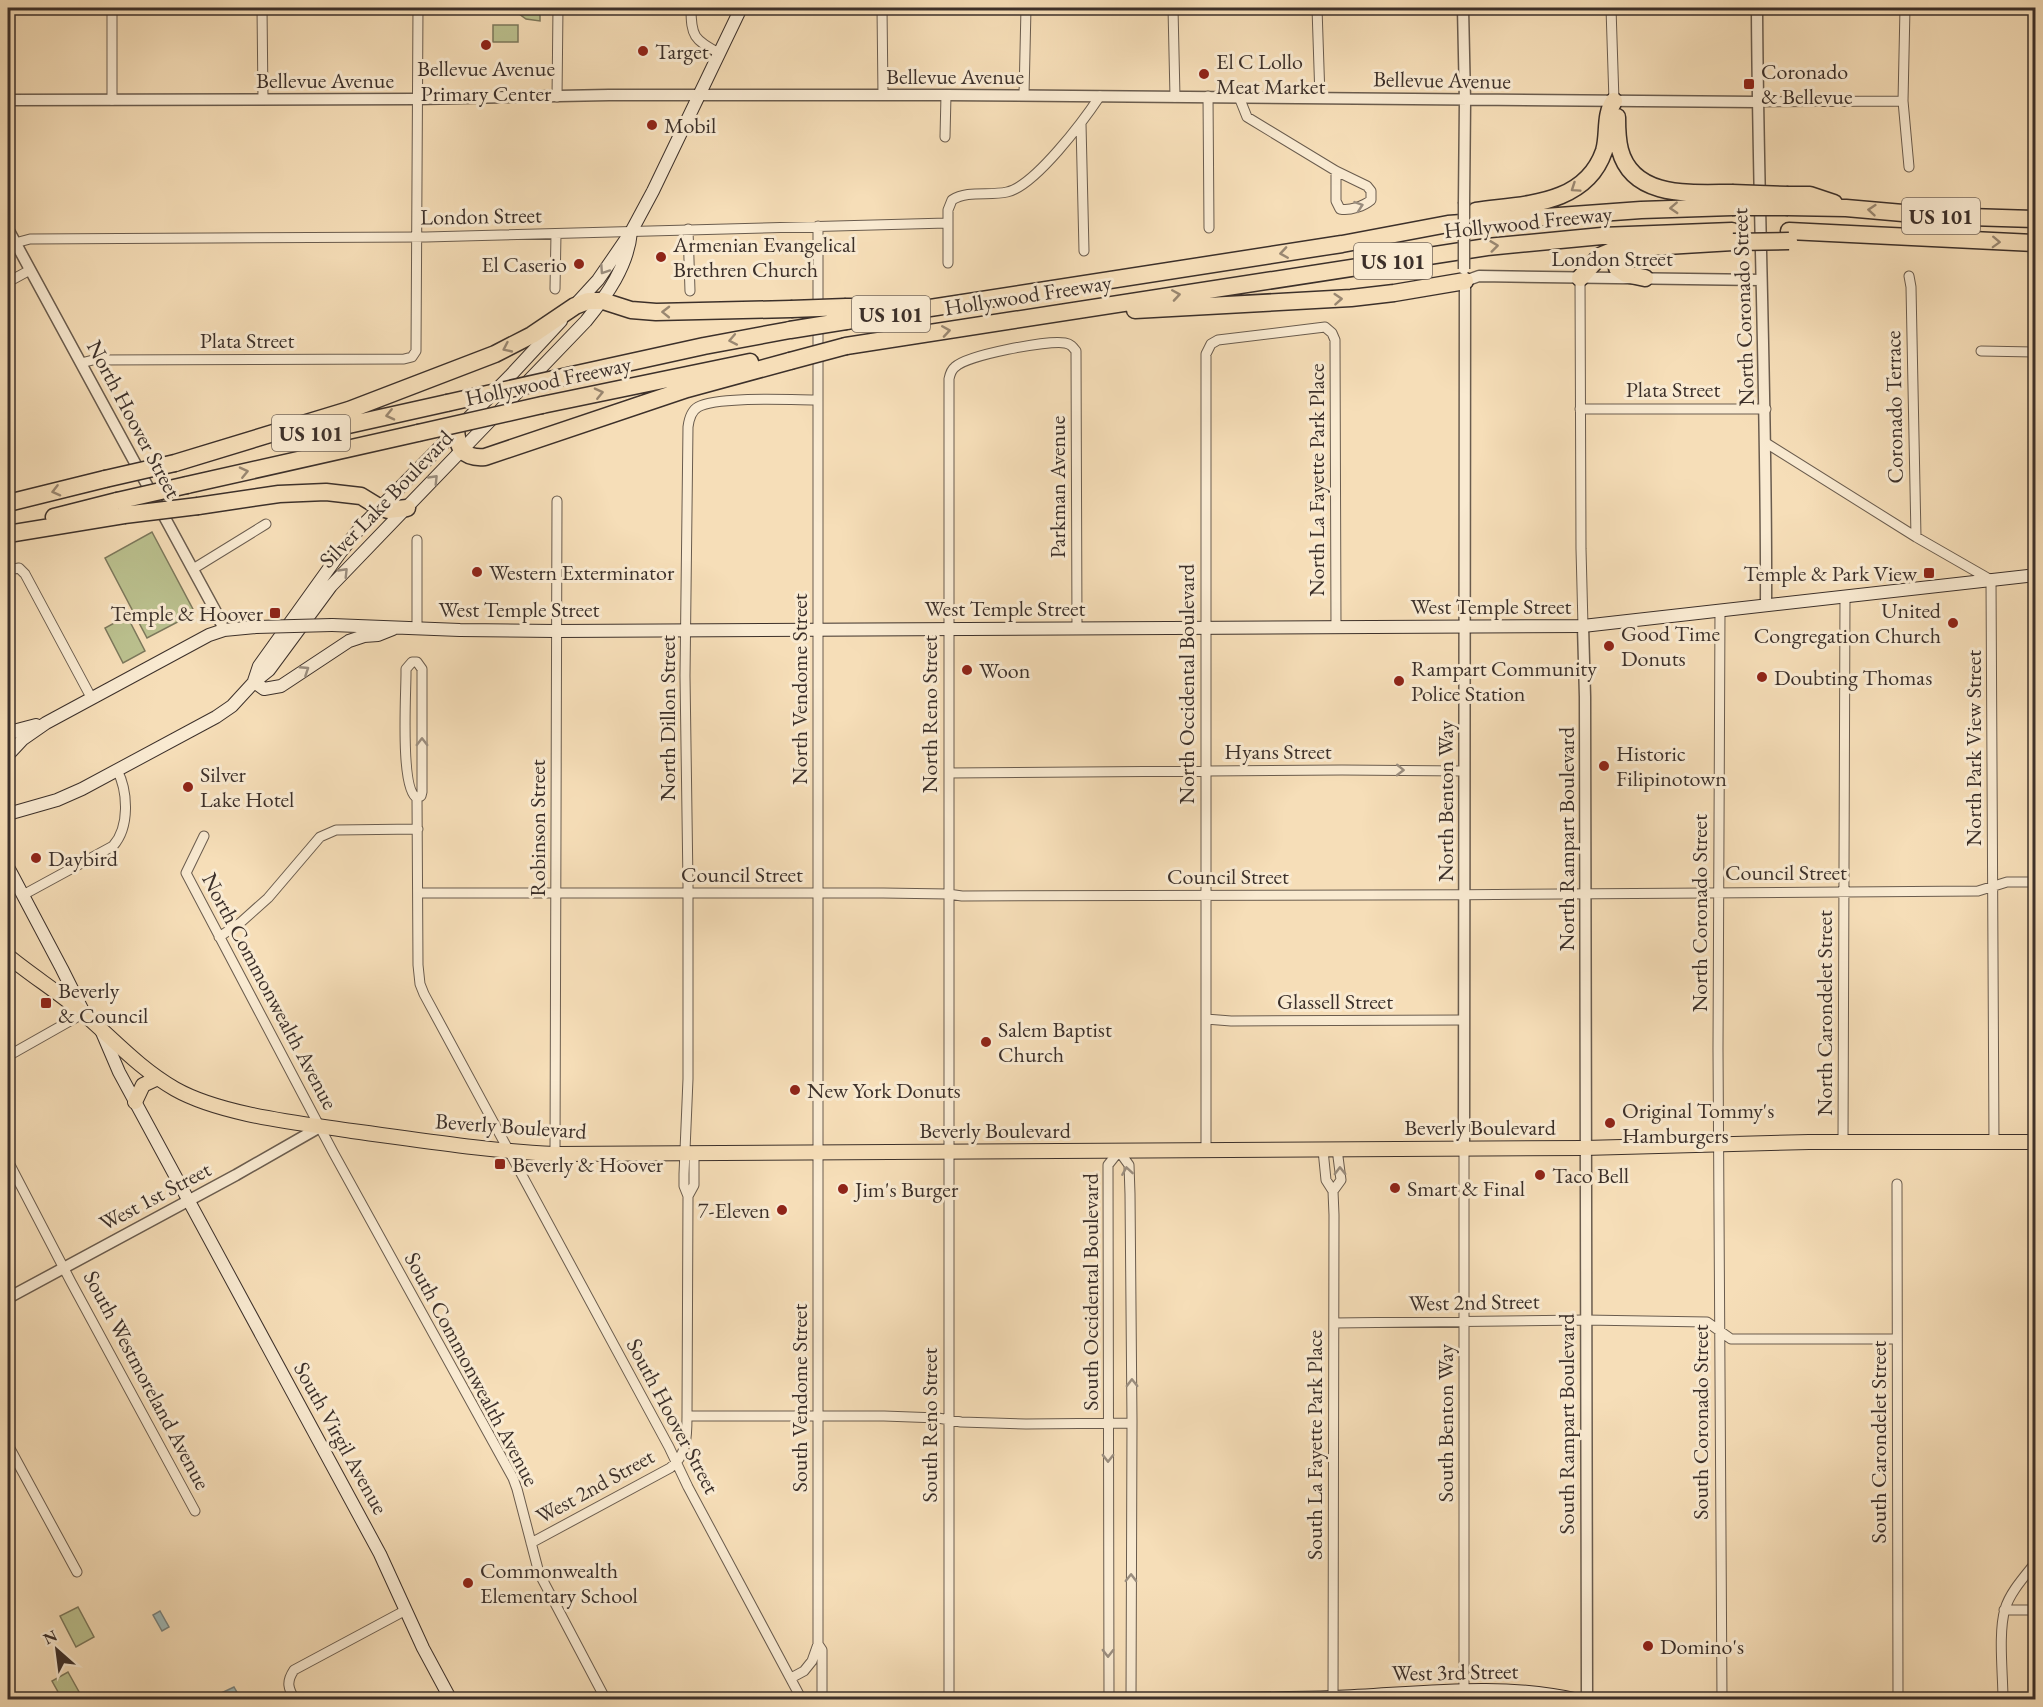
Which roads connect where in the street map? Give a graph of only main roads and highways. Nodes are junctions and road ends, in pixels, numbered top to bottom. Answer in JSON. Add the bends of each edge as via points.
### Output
{"nodes":[{"id":1,"x":741,"y":8,"type":"edge"},
{"id":2,"x":1732,"y":200,"type":"junction"},
{"id":3,"x":2036,"y":219,"type":"edge"},
{"id":4,"x":1448,"y":224,"type":"junction"},
{"id":5,"x":631,"y":232,"type":"junction"},
{"id":6,"x":1733,"y":236,"type":"junction"},
{"id":7,"x":2036,"y":243,"type":"edge"},
{"id":8,"x":1627,"y":248,"type":"junction"},
{"id":9,"x":1465,"y":275,"type":"road end"},
{"id":10,"x":1580,"y":278,"type":"road end"},
{"id":11,"x":1645,"y":278,"type":"road end"},
{"id":12,"x":603,"y":301,"type":"junction"},
{"id":13,"x":575,"y":306,"type":"junction"},
{"id":14,"x":1056,"y":313,"type":"junction"},
{"id":15,"x":846,"y":314,"type":"junction"},
{"id":16,"x":790,"y":358,"type":"junction"},
{"id":17,"x":456,"y":429,"type":"junction"},
{"id":18,"x":462,"y":451,"type":"junction"},
{"id":19,"x":175,"y":463,"type":"junction"},
{"id":20,"x":8,"y":503,"type":"edge"},
{"id":21,"x":380,"y":507,"type":"junction"},
{"id":22,"x":121,"y":508,"type":"junction"},
{"id":23,"x":407,"y":508,"type":"junction"},
{"id":24,"x":8,"y":532,"type":"edge"},
{"id":25,"x":2036,"y":575,"type":"edge"},
{"id":26,"x":396,"y":628,"type":"junction"},
{"id":27,"x":254,"y":682,"type":"junction"},
{"id":28,"x":46,"y":723,"type":"junction"},
{"id":29,"x":8,"y":735,"type":"edge"},
{"id":30,"x":8,"y":755,"type":"edge"},
{"id":31,"x":8,"y":814,"type":"edge"},
{"id":32,"x":8,"y":867,"type":"edge"},
{"id":33,"x":8,"y":956,"type":"edge"},
{"id":34,"x":84,"y":1013,"type":"junction"},
{"id":35,"x":101,"y":1030,"type":"junction"},
{"id":36,"x":158,"y":1078,"type":"junction"},
{"id":37,"x":135,"y":1102,"type":"junction"},
{"id":38,"x":2036,"y":1142,"type":"edge"},
{"id":39,"x":1464,"y":1695,"type":"edge"},
{"id":40,"x":1333,"y":1698,"type":"edge"},
{"id":41,"x":1109,"y":1699,"type":"edge"},
{"id":42,"x":1131,"y":1699,"type":"edge"},
{"id":43,"x":451,"y":1700,"type":"edge"},
{"id":44,"x":1080,"y":1700,"type":"edge"},
{"id":45,"x":1579,"y":1700,"type":"edge"}],
"edges":[{"from":1,"to":5,"type":"main road","name":"Silver Lake Boulevard"},
{"from":3,"to":2,"type":"highway","name":"Hollywood Freeway","number":"US 101","one_way":true,"bridge":true},
{"from":2,"to":4,"type":"highway","name":"Hollywood Freeway","number":"US 101","one_way":true},
{"from":2,"to":4,"type":"highway","one_way":true,"via":[[1644,183],[1620,151],[1614,101],[1609,108],[1603,153],[1574,190],[1549,201],[1476,211]]},
{"from":4,"to":15,"type":"highway","name":"Hollywood Freeway","number":"US 101","one_way":true,"via":[[1342,244],[935,306]]},
{"from":5,"to":12,"type":"main road","name":"Silver Lake Boulevard","via":[[629,249]]},
{"from":5,"to":13,"type":"main road","name":"Silver Lake Boulevard","one_way":true},
{"from":6,"to":7,"type":"highway","number":"US 101","one_way":true,"bridge":true},
{"from":6,"to":8,"type":"highway"},
{"from":14,"to":6,"type":"highway","name":"Hollywood Freeway","number":"US 101","one_way":true,"via":[[1487,247],[1602,236]]},
{"from":8,"to":10,"type":"highway","via":[[1600,256]]},
{"from":8,"to":11,"type":"highway","via":[[1616,258],[1617,268]]},
{"from":14,"to":9,"type":"highway","one_way":true,"via":[[1394,293]]},
{"from":12,"to":13,"type":"highway"},
{"from":15,"to":12,"type":"highway","one_way":true,"bridge":true,"via":[[791,309],[656,312]]},
{"from":12,"to":18,"type":"main road","name":"Silver Lake Boulevard"},
{"from":13,"to":17,"type":"main road","name":"Silver Lake Boulevard"},
{"from":13,"to":19,"type":"highway","one_way":true,"via":[[495,354],[349,410]]},
{"from":16,"to":14,"type":"highway","name":"Hollywood Freeway","number":"US 101","one_way":true,"bridge":true},
{"from":15,"to":19,"type":"highway","name":"Hollywood Freeway","number":"US 101","one_way":true,"bridge":true,"via":[[790,330],[663,354]]},
{"from":16,"to":18,"type":"highway","via":[[495,455],[476,458]]},
{"from":22,"to":16,"type":"highway","name":"Hollywood Freeway","number":"US 101","one_way":true,"bridge":true,"via":[[187,485],[542,405]]},
{"from":17,"to":18,"type":"highway"},
{"from":17,"to":21,"type":"main road","name":"Silver Lake Boulevard"},
{"from":23,"to":18,"type":"main road","name":"Silver Lake Boulevard","one_way":true},
{"from":19,"to":20,"type":"highway","name":"Hollywood Freeway","number":"US 101","one_way":true,"bridge":true},
{"from":21,"to":22,"type":"highway","bridge":true,"via":[[361,496],[326,492],[198,506]]},
{"from":21,"to":23,"type":"highway"},
{"from":21,"to":27,"type":"main road","name":"Silver Lake Boulevard","via":[[340,553],[259,666]]},
{"from":22,"to":24,"type":"highway","name":"Hollywood Freeway","number":"US 101"},
{"from":27,"to":23,"type":"main road","name":"Silver Lake Boulevard","one_way":true,"via":[[269,670],[331,586]]},
{"from":25,"to":26,"type":"main road","name":"West Temple Street","via":[[1583,626],[556,631]]},
{"from":27,"to":26,"type":"main road","one_way":true,"via":[[264,689],[281,686],[349,641]]},
{"from":26,"to":28,"type":"main road","name":"West Temple Street","bridge":true,"via":[[332,625],[224,630]]},
{"from":27,"to":31,"type":"main road","name":"Silver Lake Boulevard","via":[[216,717],[57,800]]},
{"from":28,"to":29,"type":"main road"},
{"from":28,"to":30,"type":"main road","name":"West Temple Street"},
{"from":32,"to":34,"type":"main road"},
{"from":33,"to":34,"type":"main road","name":"Beverly Boulevard"},
{"from":34,"to":35,"type":"main road","name":"Beverly Boulevard"},
{"from":35,"to":36,"type":"main road","name":"Beverly Boulevard"},
{"from":35,"to":37,"type":"main road","name":"South Virgil Avenue"},
{"from":36,"to":37,"type":"main road","via":[[143,1085]]},
{"from":36,"to":38,"type":"main road","name":"Beverly Boulevard","via":[[209,1104],[320,1127],[555,1155]]},
{"from":37,"to":43,"type":"main road","name":"South Virgil Avenue","via":[[380,1554]]},
{"from":39,"to":40,"type":"main road","name":"West 3rd Street"},
{"from":39,"to":45,"type":"main road","name":"West 3rd Street","via":[[1521,1691]]},
{"from":40,"to":42,"type":"main road","name":"West 3rd Street"},
{"from":41,"to":42,"type":"main road","name":"West 3rd Street"},
{"from":41,"to":44,"type":"main road","name":"West 3rd Street"}]}
